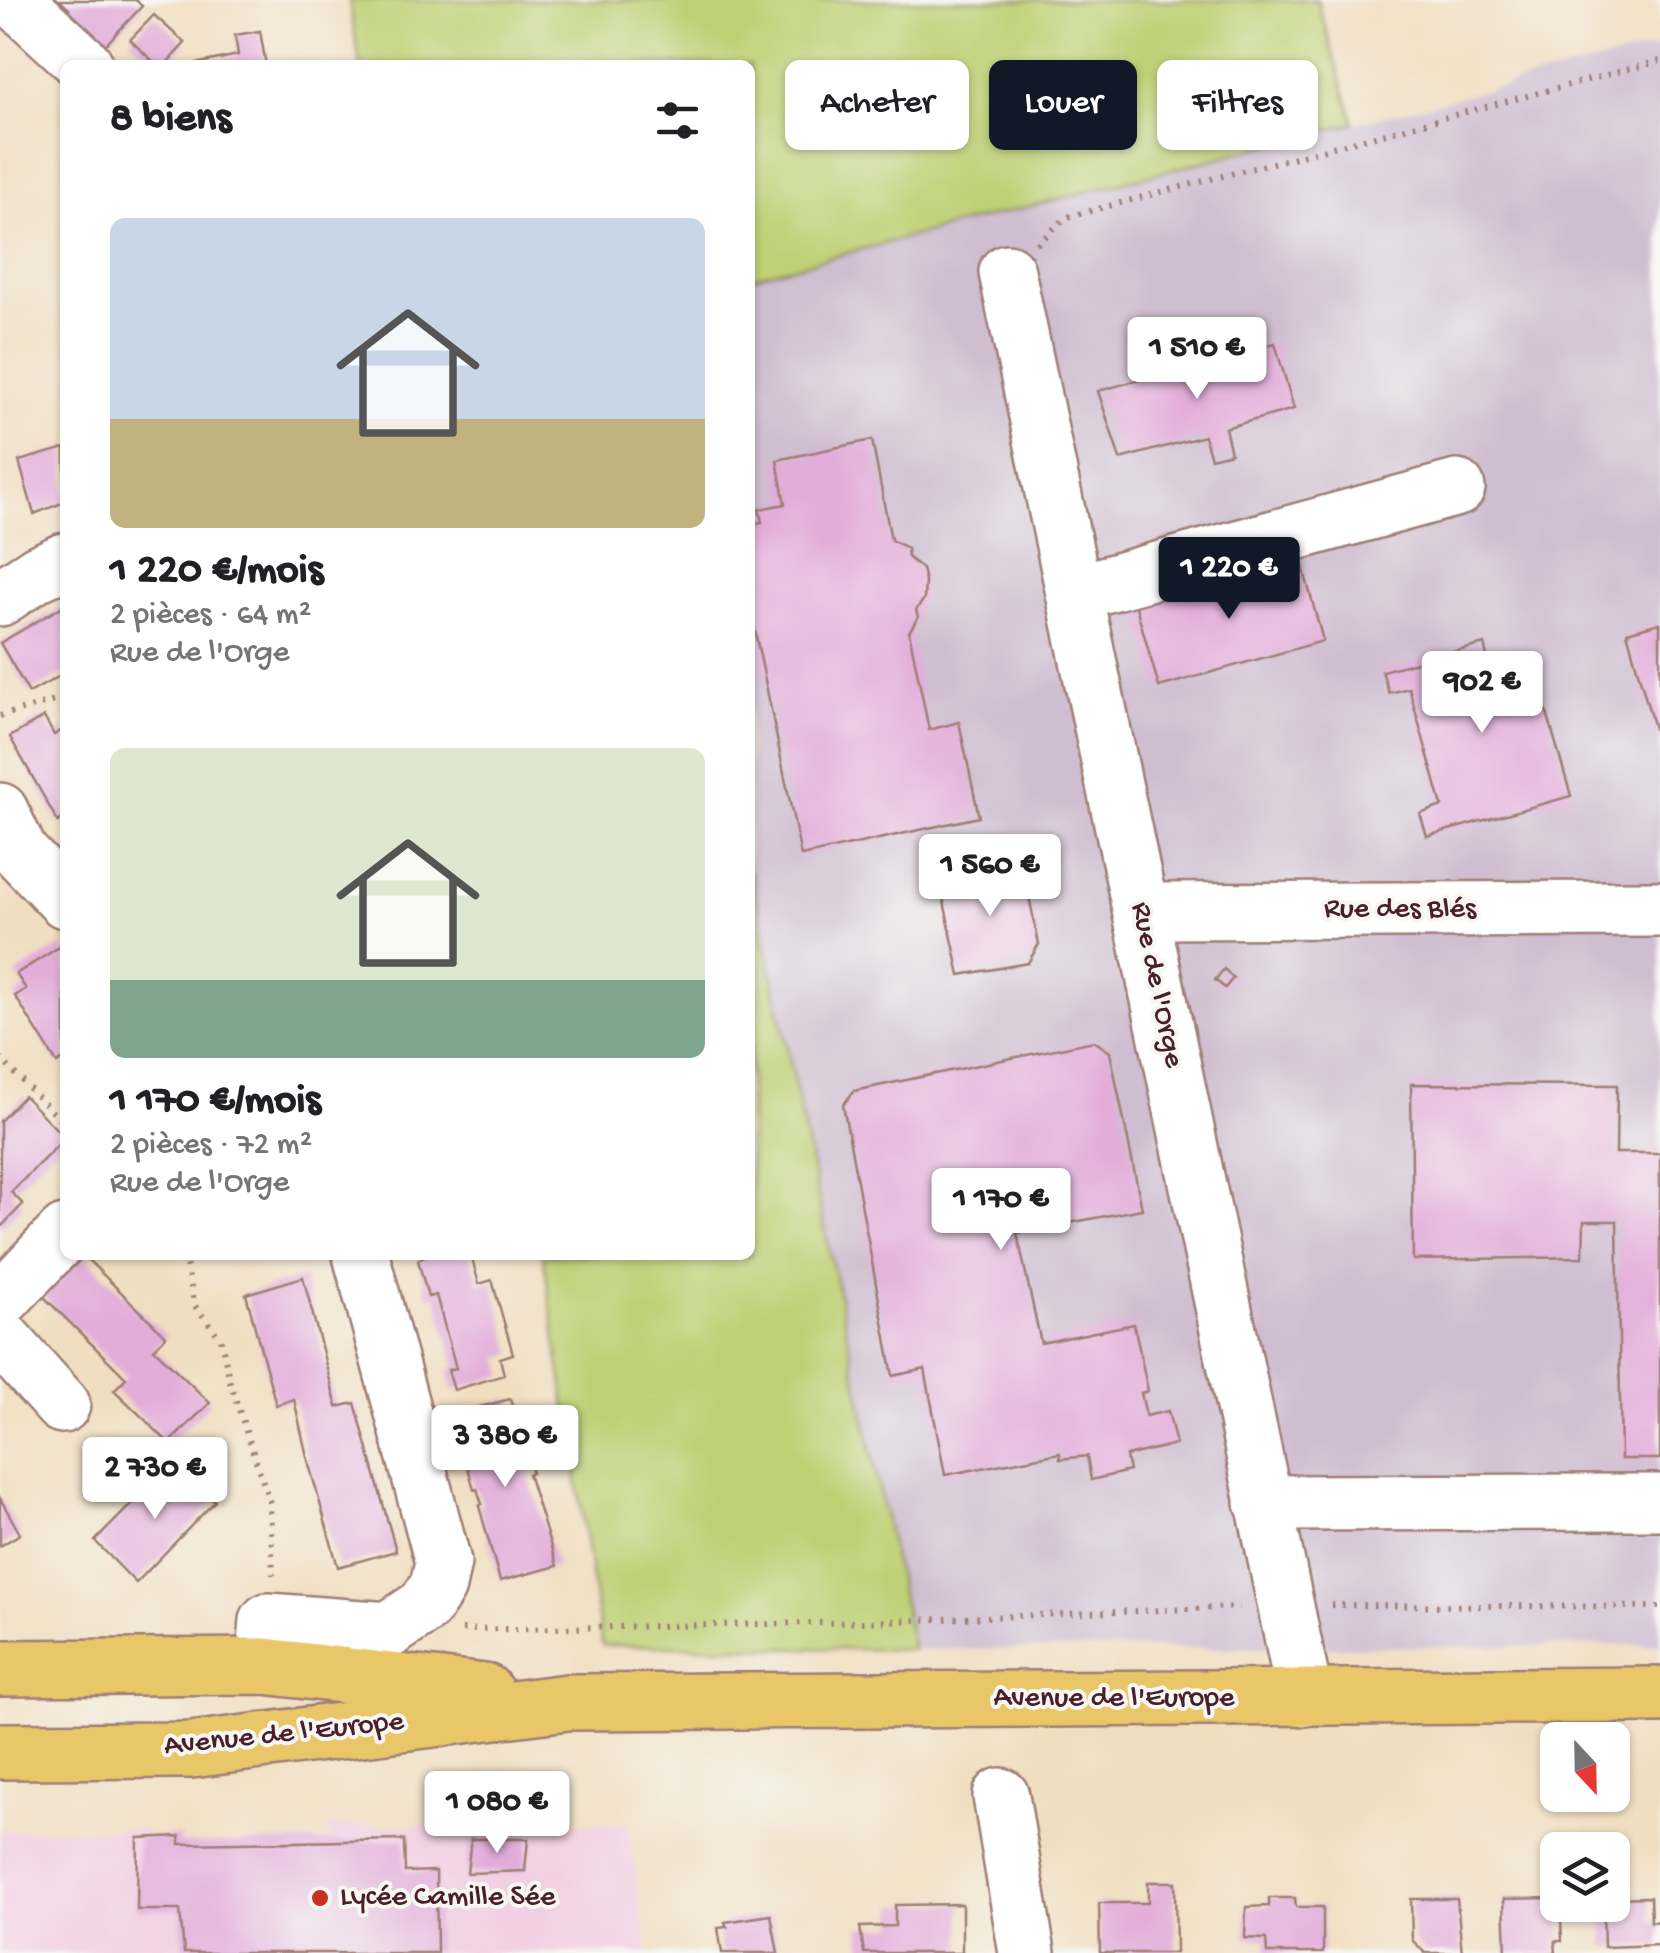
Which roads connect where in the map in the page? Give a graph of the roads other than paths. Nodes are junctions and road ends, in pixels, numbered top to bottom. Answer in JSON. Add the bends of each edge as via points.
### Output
{"nodes":[{"id":1,"x":15,"y":0,"type":"edge"},
{"id":2,"x":80,"y":60,"type":"edge"},
{"id":3,"x":1006,"y":272,"type":"road end"},
{"id":4,"x":1457,"y":488,"type":"dead end"},
{"id":5,"x":60,"y":563,"type":"edge"},
{"id":6,"x":1074,"y":593,"type":"junction"},
{"id":7,"x":0,"y":598,"type":"edge"},
{"id":8,"x":7,"y":843,"type":"edge"},
{"id":9,"x":60,"y":895,"type":"edge"},
{"id":10,"x":1660,"y":909,"type":"edge"},
{"id":11,"x":1140,"y":911,"type":"junction"},
{"id":12,"x":60,"y":1238,"type":"edge"},
{"id":13,"x":362,"y":1260,"type":"edge"},
{"id":14,"x":0,"y":1301,"type":"edge"},
{"id":15,"x":0,"y":1336,"type":"edge"},
{"id":16,"x":62,"y":1405,"type":"dead end"},
{"id":17,"x":1660,"y":1502,"type":"edge"},
{"id":18,"x":1263,"y":1503,"type":"junction"},
{"id":19,"x":266,"y":1644,"type":"junction"},
{"id":20,"x":0,"y":1668,"type":"edge"},
{"id":21,"x":1660,"y":1696,"type":"edge"},
{"id":22,"x":1304,"y":1698,"type":"junction"},
{"id":23,"x":567,"y":1702,"type":"junction"},
{"id":24,"x":0,"y":1750,"type":"edge"},
{"id":25,"x":1002,"y":1796,"type":"dead end"},
{"id":26,"x":1026,"y":1953,"type":"edge"}],
"edges":[{"from":1,"to":2,"type":"street"},
{"from":3,"to":6,"type":"street","name":"Rue de l'Orge"},
{"from":4,"to":6,"type":"street"},
{"from":5,"to":7,"type":"street"},
{"from":6,"to":11,"type":"street","name":"Rue de l'Orge"},
{"from":8,"to":9,"type":"street"},
{"from":10,"to":11,"type":"street","name":"Rue des Blés"},
{"from":11,"to":18,"type":"street","name":"Rue de l'Orge"},
{"from":12,"to":14,"type":"street"},
{"from":13,"to":19,"type":"street","via":[[443,1562],[442,1618]]},
{"from":15,"to":16,"type":"street"},
{"from":17,"to":18,"type":"street"},
{"from":18,"to":22,"type":"street","name":"Rue de l'Orge"},
{"from":19,"to":20,"type":"main road","name":"Avenue de l'Europe"},
{"from":19,"to":23,"type":"main road","name":"Avenue de l'Europe"},
{"from":21,"to":22,"type":"main road","name":"Avenue de l'Europe"},
{"from":22,"to":23,"type":"main road","name":"Avenue de l'Europe"},
{"from":23,"to":24,"type":"main road","name":"Avenue de l'Europe","via":[[191,1750]]},
{"from":25,"to":26,"type":"street"}]}
